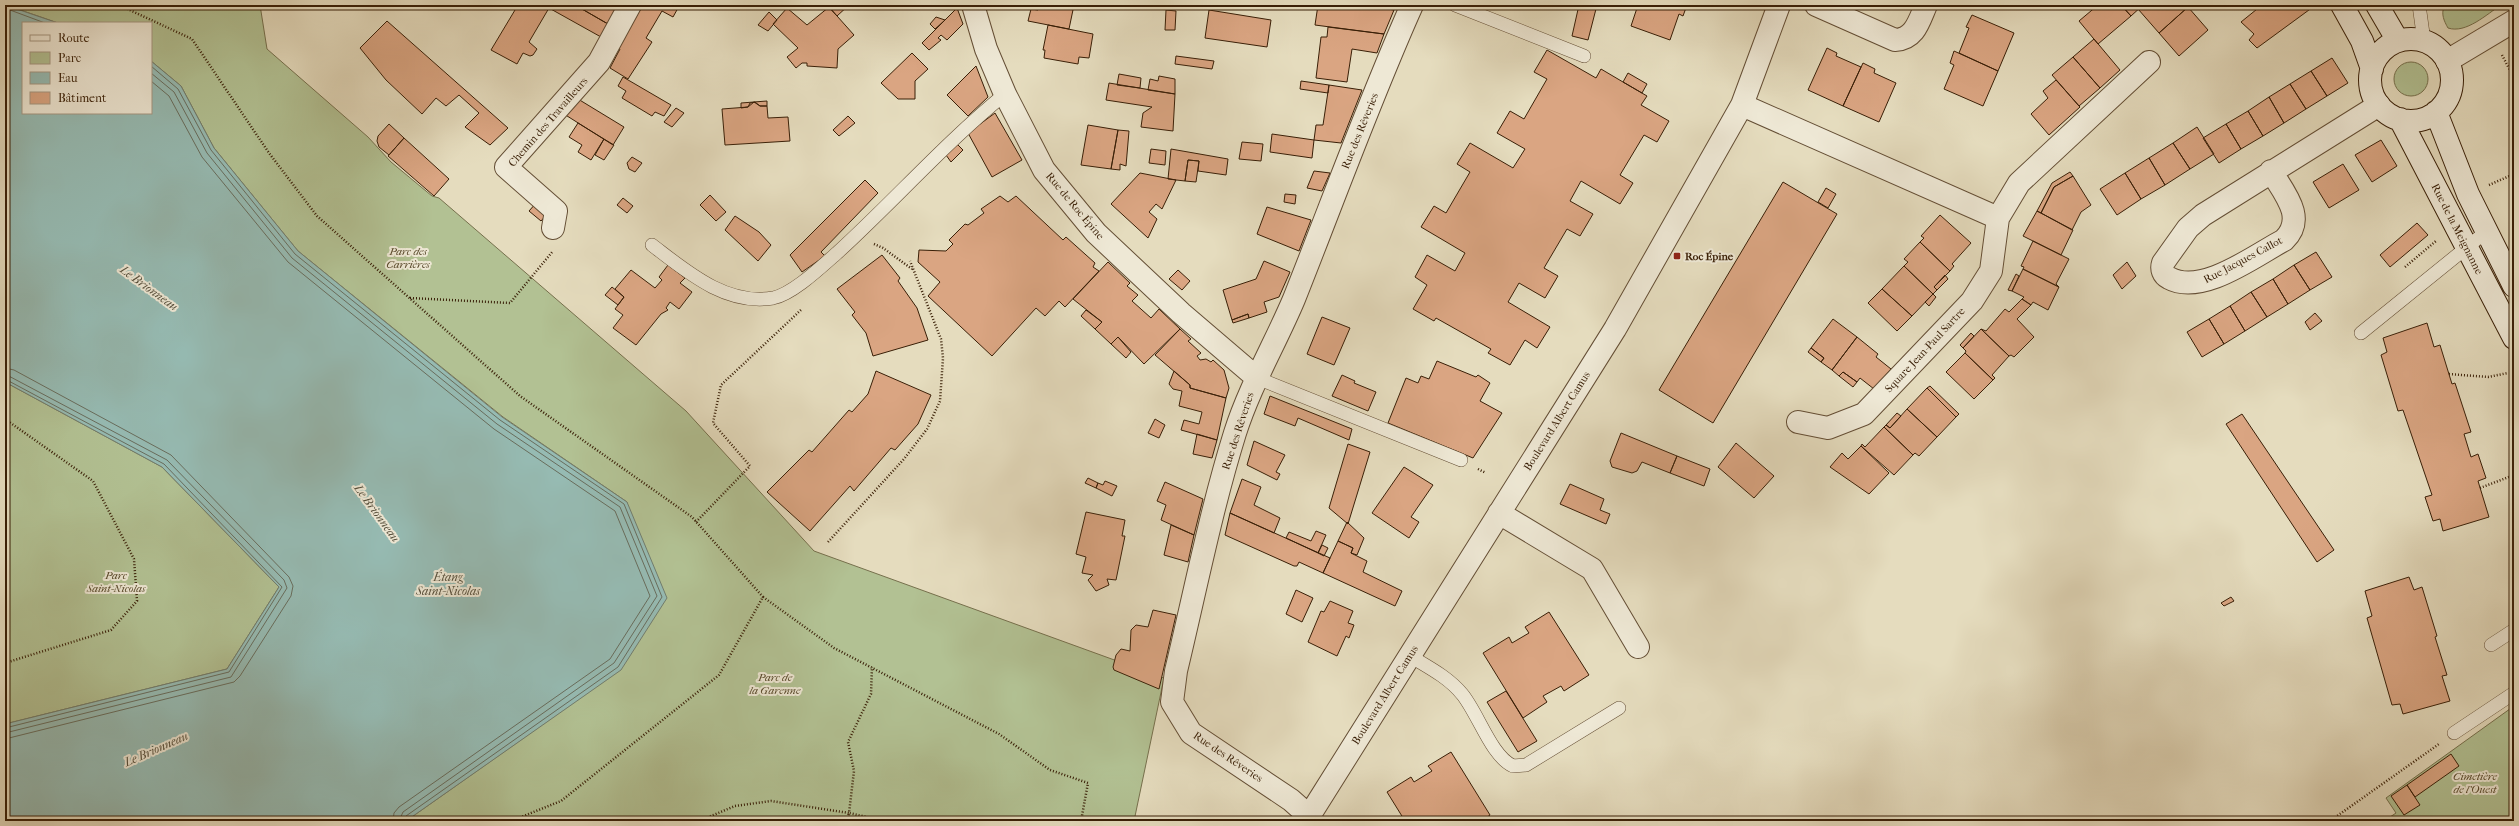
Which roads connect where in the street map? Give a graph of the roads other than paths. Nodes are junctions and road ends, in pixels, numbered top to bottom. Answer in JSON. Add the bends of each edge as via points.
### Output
{"nodes":[{"id":1,"x":630,"y":5,"type":"edge"},
{"id":2,"x":973,"y":5,"type":"edge"},
{"id":3,"x":1412,"y":5,"type":"edge"},
{"id":4,"x":1455,"y":5,"type":"edge"},
{"id":5,"x":1778,"y":5,"type":"edge"},
{"id":6,"x":1816,"y":5,"type":"edge"},
{"id":7,"x":1926,"y":5,"type":"edge"},
{"id":8,"x":2342,"y":5,"type":"edge"},
{"id":9,"x":2377,"y":5,"type":"edge"},
{"id":10,"x":2419,"y":5,"type":"edge"},
{"id":11,"x":2514,"y":21,"type":"edge"},
{"id":12,"x":2398,"y":41,"type":"junction"},
{"id":13,"x":2424,"y":41,"type":"junction"},
{"id":14,"x":1584,"y":56,"type":"dead end"},
{"id":15,"x":2447,"y":61,"type":"junction"},
{"id":16,"x":2149,"y":62,"type":"dead end"},
{"id":17,"x":2372,"y":69,"type":"junction"},
{"id":18,"x":1005,"y":94,"type":"junction"},
{"id":19,"x":1742,"y":105,"type":"junction"},
{"id":20,"x":2379,"y":105,"type":"junction"},
{"id":21,"x":2436,"y":112,"type":"junction"},
{"id":22,"x":2400,"y":119,"type":"junction"},
{"id":23,"x":2272,"y":172,"type":"junction"},
{"id":24,"x":1998,"y":218,"type":"junction"},
{"id":25,"x":553,"y":228,"type":"road end"},
{"id":26,"x":2486,"y":231,"type":"junction"},
{"id":27,"x":652,"y":245,"type":"dead end"},
{"id":28,"x":2466,"y":247,"type":"junction"},
{"id":29,"x":2514,"y":286,"type":"edge"},
{"id":30,"x":2361,"y":334,"type":"dead end"},
{"id":31,"x":2514,"y":338,"type":"edge"},
{"id":32,"x":1259,"y":375,"type":"junction"},
{"id":33,"x":1798,"y":422,"type":"dead end"},
{"id":34,"x":1461,"y":460,"type":"dead end"},
{"id":35,"x":1499,"y":513,"type":"junction"},
{"id":36,"x":2514,"y":630,"type":"edge"},
{"id":37,"x":2490,"y":644,"type":"dead end"},
{"id":38,"x":1638,"y":647,"type":"dead end"},
{"id":39,"x":1410,"y":656,"type":"junction"},
{"id":40,"x":2514,"y":692,"type":"edge"},
{"id":41,"x":1619,"y":708,"type":"dead end"},
{"id":42,"x":2454,"y":733,"type":"road end"},
{"id":43,"x":1308,"y":818,"type":"edge"}],
"edges":[{"from":1,"to":25,"type":"street","name":"Chemin des Travailleurs","via":[[599,62],[506,167],[556,211]]},
{"from":2,"to":18,"type":"street","name":"Rue de Roc Épine","via":[[986,49]]},
{"from":3,"to":32,"type":"street","name":"Rue des Rêveries","via":[[1293,300]]},
{"from":4,"to":14,"type":"lane"},
{"from":5,"to":19,"type":"street","name":"Boulevard Albert Camus"},
{"from":6,"to":7,"type":"street","via":[[1895,40],[1907,38],[1914,32]]},
{"from":8,"to":17,"type":"street","via":[[2362,41]]},
{"from":9,"to":12,"type":"street"},
{"from":10,"to":13,"type":"lane"},
{"from":11,"to":15,"type":"street"},
{"from":12,"to":13,"type":"street"},
{"from":12,"to":17,"type":"street","via":[[2383,50]]},
{"from":13,"to":15,"type":"street","via":[[2437,49]]},
{"from":15,"to":21,"type":"street","via":[[2451,74],[2451,89],[2445,102]]},
{"from":16,"to":24,"type":"street","name":"Square Jean-Paul Sartre","via":[[2019,183]]},
{"from":17,"to":20,"type":"street","via":[[2371,91]]},
{"from":18,"to":27,"type":"lane","via":[[982,112],[862,230],[808,279],[774,298],[739,297],[697,280]]},
{"from":18,"to":32,"type":"street","name":"Rue de Roc Épine","via":[[1044,170],[1096,233],[1181,313]]},
{"from":19,"to":24,"type":"street"},
{"from":19,"to":35,"type":"street","name":"Boulevard Albert Camus","via":[[1623,316]]},
{"from":20,"to":22,"type":"street","via":[[2388,114]]},
{"from":20,"to":23,"type":"street","name":"Rue Jacques Callot"},
{"from":21,"to":22,"type":"street","via":[[2419,120]]},
{"from":21,"to":26,"type":"street","via":[[2468,194]]},
{"from":22,"to":28,"type":"street","name":"Rue de la Meignanne"},
{"from":23,"to":23,"type":"street","name":"Rue Jacques Callot","via":[[2293,208],[2294,225],[2284,240],[2205,282],[2182,283],[2166,277],[2162,270],[2163,263],[2188,228],[2203,215]]},
{"from":24,"to":33,"type":"street","name":"Square Jean-Paul Sartre","via":[[1991,271],[1972,301],[1870,409],[1864,414],[1828,428]]},
{"from":26,"to":28,"type":"lane"},
{"from":26,"to":29,"type":"street"},
{"from":28,"to":30,"type":"lane"},
{"from":28,"to":31,"type":"street","name":"Rue de la Meignanne"},
{"from":32,"to":34,"type":"lane"},
{"from":32,"to":43,"type":"street","name":"Rue des Rêveries","via":[[1250,392],[1233,440],[1178,663],[1172,702],[1191,733],[1291,800]]},
{"from":35,"to":38,"type":"street","via":[[1592,569]]},
{"from":35,"to":39,"type":"street","name":"Boulevard Albert Camus"},
{"from":36,"to":37,"type":"lane"},
{"from":39,"to":41,"type":"lane","via":[[1444,678],[1462,694],[1501,758],[1513,766],[1526,765]]},
{"from":39,"to":43,"type":"street","name":"Boulevard Albert Camus"},
{"from":40,"to":42,"type":"lane"}]}
